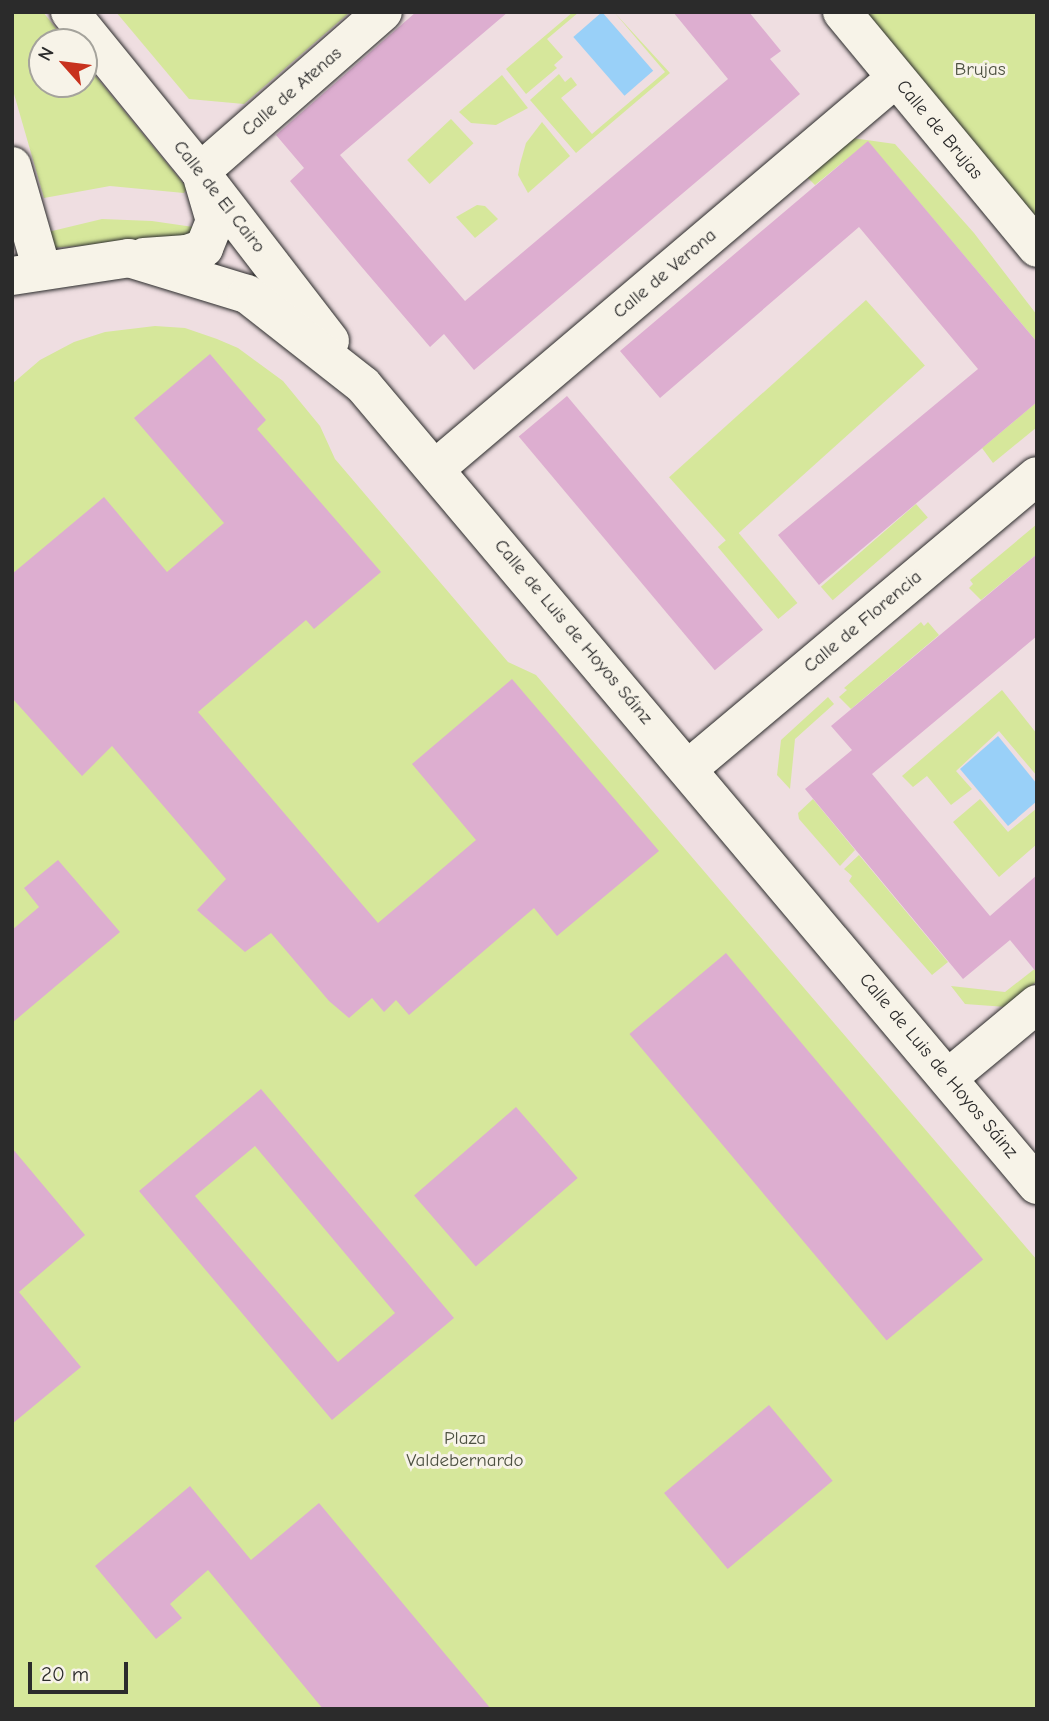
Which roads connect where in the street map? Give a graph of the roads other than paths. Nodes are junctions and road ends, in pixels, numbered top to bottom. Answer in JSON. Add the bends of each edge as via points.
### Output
{"nodes":[{"id":1,"x":70,"y":12,"type":"edge"},
{"id":2,"x":383,"y":12,"type":"edge"},
{"id":3,"x":842,"y":12,"type":"edge"},
{"id":4,"x":896,"y":78,"type":"junction"},
{"id":5,"x":12,"y":166,"type":"edge"},
{"id":6,"x":200,"y":172,"type":"junction"},
{"id":7,"x":204,"y":248,"type":"junction"},
{"id":8,"x":1037,"y":248,"type":"edge"},
{"id":9,"x":129,"y":258,"type":"junction"},
{"id":10,"x":27,"y":273,"type":"edge"},
{"id":11,"x":286,"y":285,"type":"junction"},
{"id":12,"x":12,"y":296,"type":"edge"},
{"id":13,"x":363,"y":385,"type":"junction"},
{"id":14,"x":435,"y":469,"type":"junction"},
{"id":15,"x":1037,"y":476,"type":"edge"},
{"id":16,"x":689,"y":768,"type":"junction"},
{"id":17,"x":1037,"y":1004,"type":"edge"},
{"id":18,"x":948,"y":1078,"type":"junction"},
{"id":19,"x":1037,"y":1185,"type":"edge"}],
"edges":[{"from":1,"to":6,"type":"street","name":"Calle de El Cairo"},
{"from":2,"to":6,"type":"street","name":"Calle de Atenas"},
{"from":3,"to":4,"type":"street","name":"Calle de Brujas"},
{"from":4,"to":8,"type":"street","name":"Calle de Brujas"},
{"from":4,"to":14,"type":"street","name":"Calle de Verona"},
{"from":5,"to":10,"type":"street"},
{"from":6,"to":7,"type":"street","via":[[215,221]]},
{"from":6,"to":11,"type":"street","name":"Calle de El Cairo"},
{"from":7,"to":9,"type":"street","via":[[187,254]]},
{"from":7,"to":11,"type":"street","via":[[262,270]]},
{"from":9,"to":10,"type":"street","name":"Calle de Luis de Hoyos Sáinz"},
{"from":9,"to":13,"type":"street","name":"Calle de Luis de Hoyos Sáinz","via":[[247,294]]},
{"from":10,"to":12,"type":"street"},
{"from":11,"to":13,"type":"street","name":"Calle de El Cairo"},
{"from":13,"to":14,"type":"street","name":"Calle de Luis de Hoyos Sáinz"},
{"from":14,"to":16,"type":"street","name":"Calle de Luis de Hoyos Sáinz"},
{"from":15,"to":16,"type":"street","name":"Calle de Florencia"},
{"from":16,"to":18,"type":"street","name":"Calle de Luis de Hoyos Sáinz"},
{"from":17,"to":18,"type":"street"},
{"from":18,"to":19,"type":"street","name":"Calle de Luis de Hoyos Sáinz"}]}
